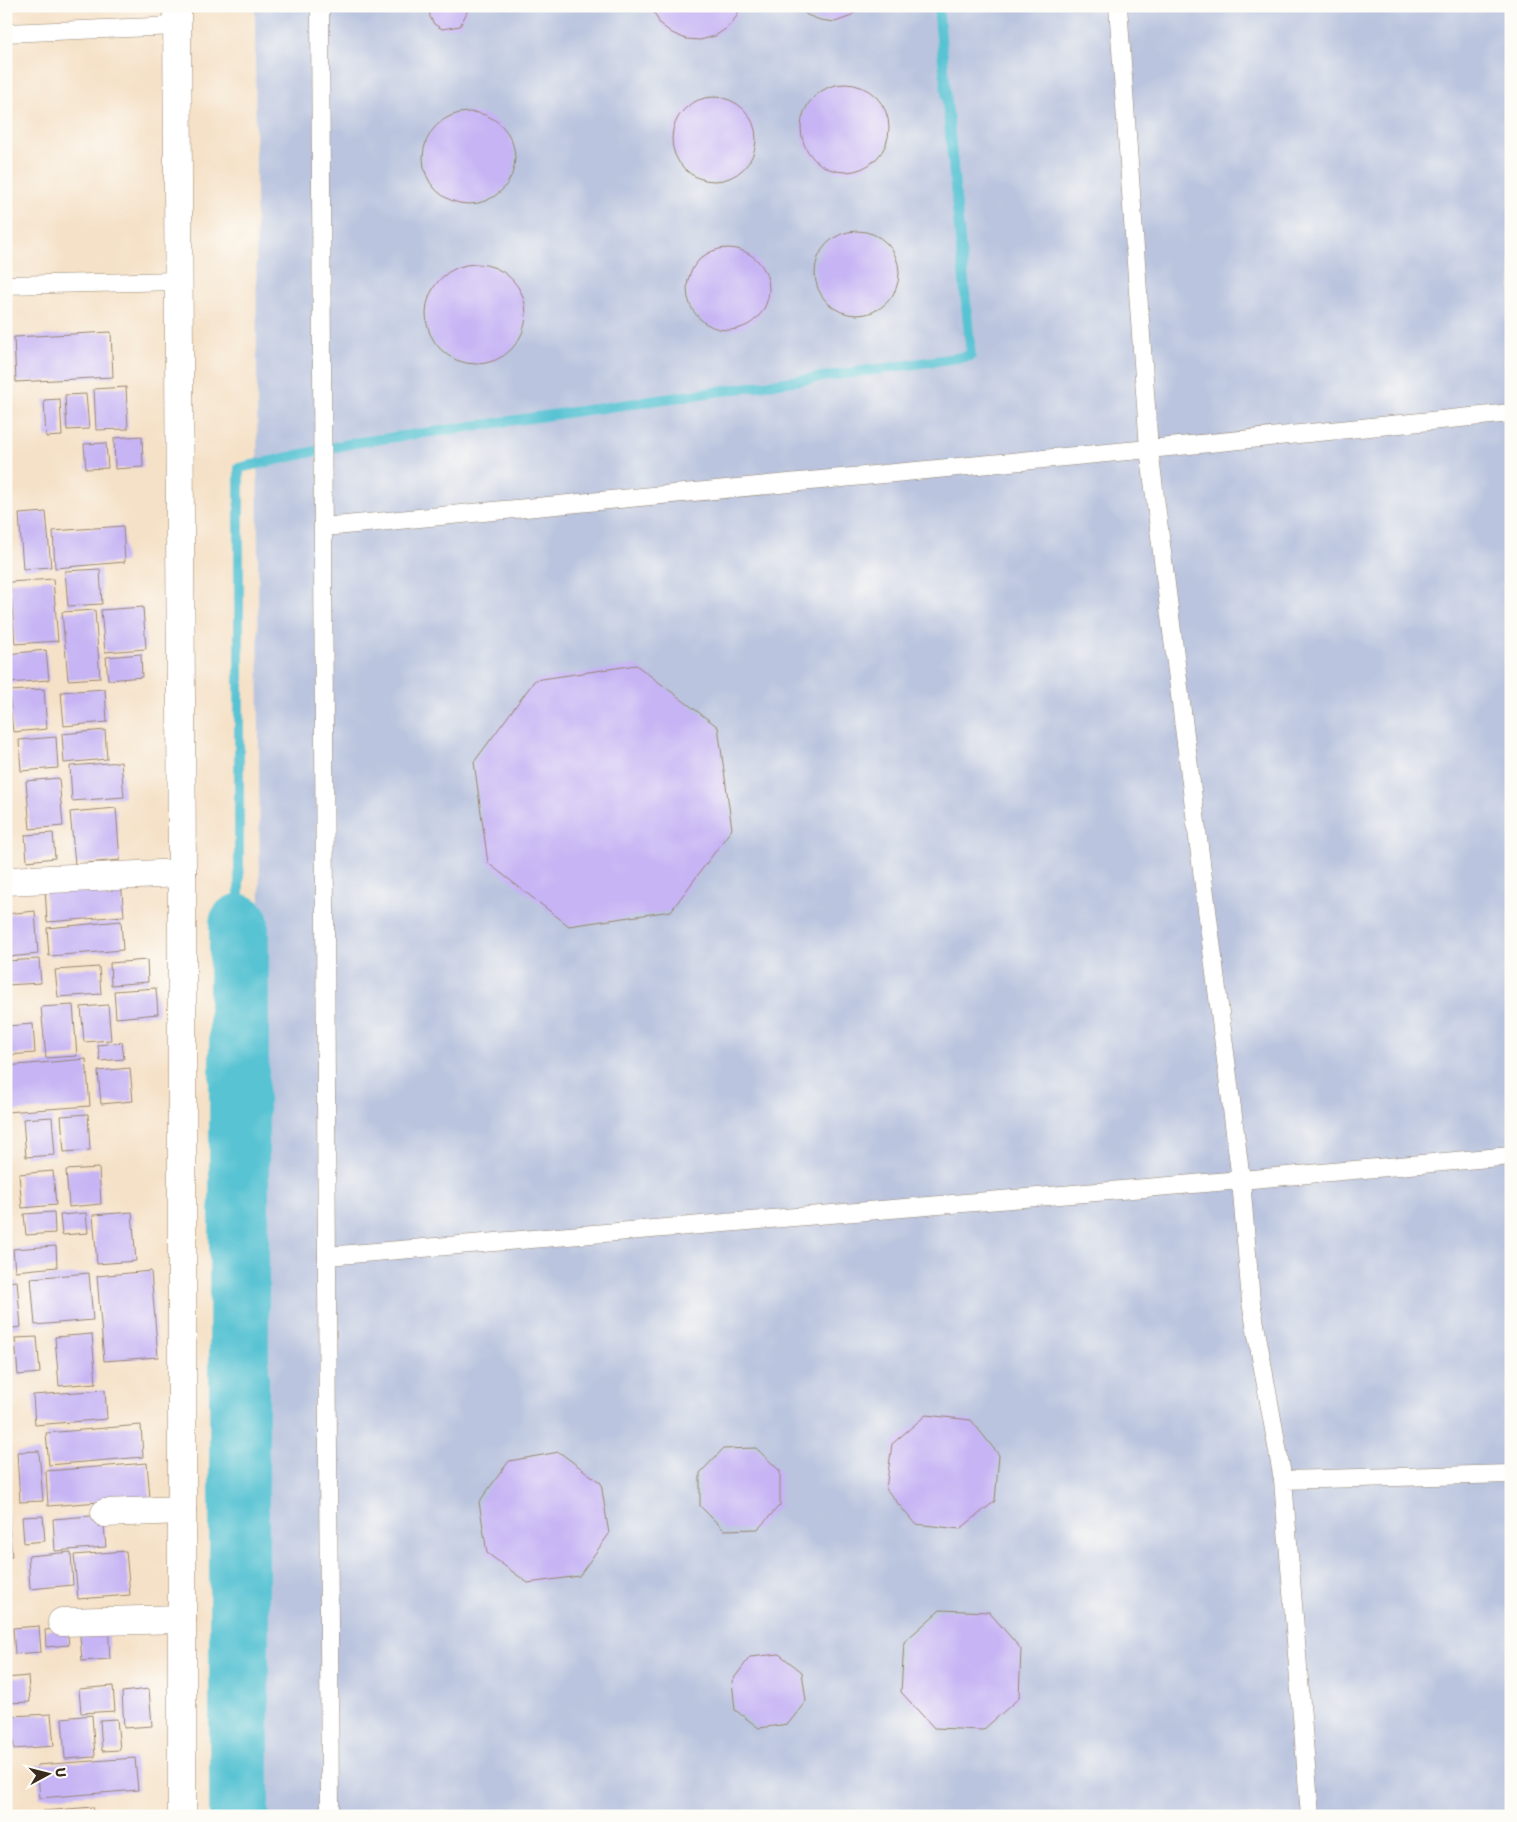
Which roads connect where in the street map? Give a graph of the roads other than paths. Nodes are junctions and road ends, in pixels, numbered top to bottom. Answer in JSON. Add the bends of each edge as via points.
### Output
{"nodes":[{"id":1,"x":320,"y":6,"type":"edge"},
{"id":2,"x":1118,"y":6,"type":"edge"},
{"id":3,"x":177,"y":16,"type":"edge"},
{"id":4,"x":6,"y":33,"type":"edge"},
{"id":5,"x":178,"y":282,"type":"junction"},
{"id":6,"x":6,"y":285,"type":"edge"},
{"id":7,"x":1511,"y":413,"type":"edge"},
{"id":8,"x":1149,"y":450,"type":"junction"},
{"id":9,"x":324,"y":528,"type":"junction"},
{"id":10,"x":182,"y":873,"type":"junction"},
{"id":11,"x":6,"y":881,"type":"edge"},
{"id":12,"x":1511,"y":1156,"type":"edge"},
{"id":13,"x":1241,"y":1180,"type":"junction"},
{"id":14,"x":327,"y":1256,"type":"junction"},
{"id":15,"x":1511,"y":1474,"type":"edge"},
{"id":16,"x":1283,"y":1480,"type":"junction"},
{"id":17,"x":182,"y":1510,"type":"junction"},
{"id":18,"x":105,"y":1513,"type":"dead end"},
{"id":19,"x":182,"y":1619,"type":"junction"},
{"id":20,"x":62,"y":1622,"type":"dead end"},
{"id":21,"x":182,"y":1816,"type":"edge"},
{"id":22,"x":330,"y":1816,"type":"edge"},
{"id":23,"x":1310,"y":1816,"type":"edge"}],
"edges":[{"from":1,"to":9,"type":"lane"},
{"from":2,"to":8,"type":"lane"},
{"from":3,"to":4,"type":"lane"},
{"from":3,"to":5,"type":"street"},
{"from":5,"to":6,"type":"lane"},
{"from":5,"to":10,"type":"street"},
{"from":7,"to":8,"type":"lane"},
{"from":8,"to":9,"type":"lane"},
{"from":8,"to":13,"type":"lane"},
{"from":9,"to":14,"type":"lane"},
{"from":10,"to":11,"type":"street"},
{"from":10,"to":17,"type":"street"},
{"from":12,"to":13,"type":"lane"},
{"from":13,"to":14,"type":"lane"},
{"from":13,"to":16,"type":"lane","via":[[1251,1302]]},
{"from":14,"to":22,"type":"lane"},
{"from":15,"to":16,"type":"lane"},
{"from":16,"to":23,"type":"lane"},
{"from":17,"to":18,"type":"street"},
{"from":17,"to":19,"type":"street"},
{"from":19,"to":20,"type":"street"},
{"from":19,"to":21,"type":"street"}]}
